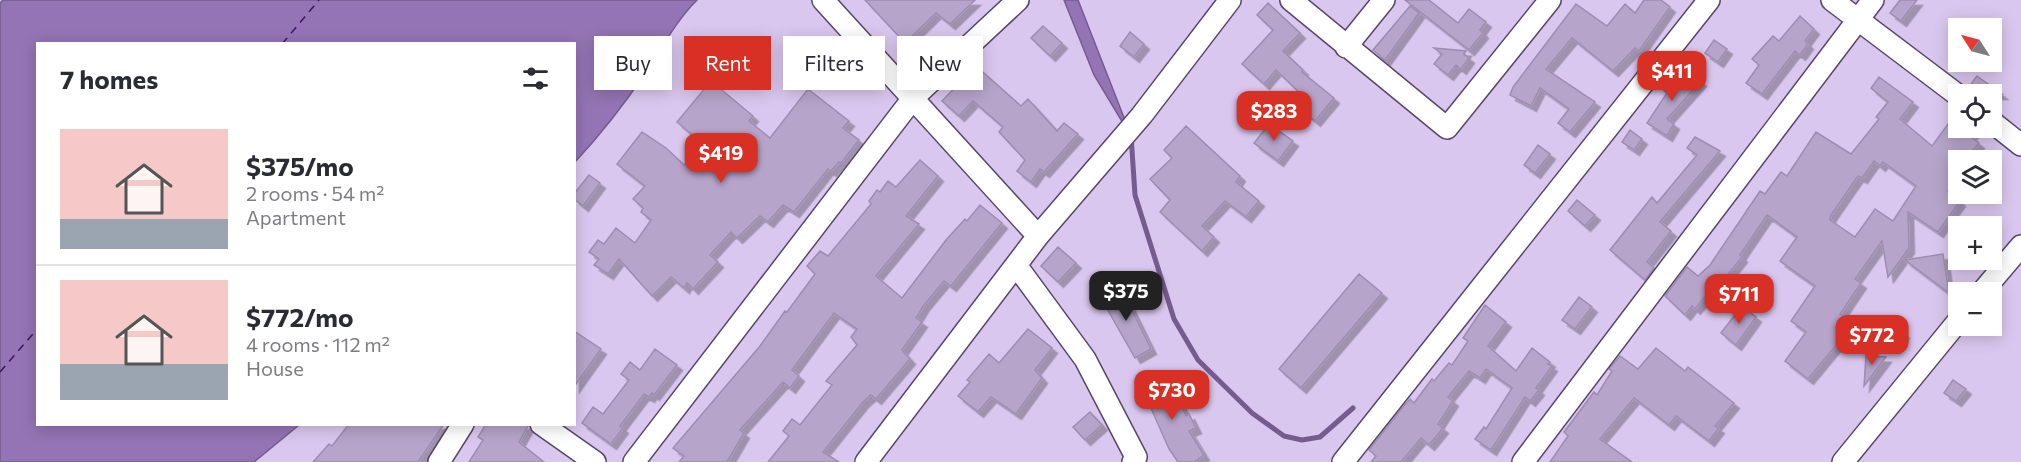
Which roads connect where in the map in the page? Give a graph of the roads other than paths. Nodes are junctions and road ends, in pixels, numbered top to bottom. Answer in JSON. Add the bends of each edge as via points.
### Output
{"nodes":[{"id":1,"x":823,"y":0,"type":"edge"},
{"id":2,"x":1018,"y":0,"type":"edge"},
{"id":3,"x":1230,"y":0,"type":"edge"},
{"id":4,"x":1291,"y":0,"type":"edge"},
{"id":5,"x":1384,"y":0,"type":"edge"},
{"id":6,"x":1551,"y":0,"type":"edge"},
{"id":7,"x":1709,"y":0,"type":"edge"},
{"id":8,"x":1832,"y":0,"type":"edge"},
{"id":9,"x":1873,"y":0,"type":"edge"},
{"id":10,"x":1858,"y":20,"type":"junction"},
{"id":11,"x":1346,"y":47,"type":"junction"},
{"id":12,"x":1948,"y":88,"type":"edge"},
{"id":13,"x":914,"y":97,"type":"junction"},
{"id":14,"x":2002,"y":130,"type":"edge"},
{"id":15,"x":2021,"y":145,"type":"edge"},
{"id":16,"x":1038,"y":236,"type":"junction"},
{"id":17,"x":2021,"y":246,"type":"edge"},
{"id":18,"x":1017,"y":265,"type":"junction"},
{"id":19,"x":1990,"y":282,"type":"edge"},
{"id":20,"x":1948,"y":333,"type":"edge"},
{"id":21,"x":463,"y":426,"type":"edge"},
{"id":22,"x":544,"y":426,"type":"edge"},
{"id":23,"x":439,"y":462,"type":"edge"},
{"id":24,"x":595,"y":462,"type":"edge"},
{"id":25,"x":634,"y":462,"type":"edge"},
{"id":26,"x":866,"y":462,"type":"edge"},
{"id":27,"x":1133,"y":462,"type":"edge"},
{"id":28,"x":1343,"y":462,"type":"edge"},
{"id":29,"x":1523,"y":462,"type":"edge"},
{"id":30,"x":1843,"y":462,"type":"edge"}],
"edges":[{"from":1,"to":13,"type":"street"},
{"from":2,"to":13,"type":"street"},
{"from":3,"to":16,"type":"street","via":[[1142,115]]},
{"from":4,"to":11,"type":"street"},
{"from":5,"to":11,"type":"street"},
{"from":6,"to":11,"type":"street","via":[[1447,128]]},
{"from":7,"to":28,"type":"street"},
{"from":8,"to":10,"type":"street"},
{"from":9,"to":10,"type":"street"},
{"from":10,"to":12,"type":"street"},
{"from":10,"to":29,"type":"street"},
{"from":13,"to":16,"type":"street"},
{"from":13,"to":25,"type":"street"},
{"from":14,"to":15,"type":"street"},
{"from":16,"to":18,"type":"street"},
{"from":17,"to":19,"type":"street"},
{"from":18,"to":26,"type":"street"},
{"from":18,"to":27,"type":"street","via":[[1085,359],[1137,457]]},
{"from":20,"to":30,"type":"street"},
{"from":21,"to":23,"type":"street"},
{"from":22,"to":24,"type":"street"}]}
